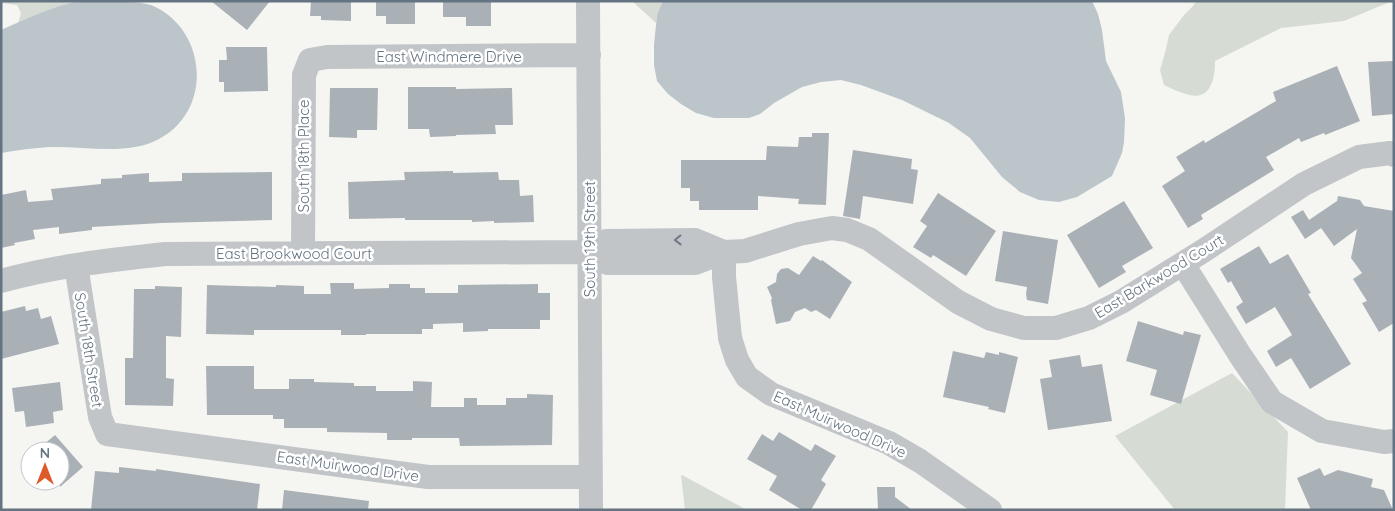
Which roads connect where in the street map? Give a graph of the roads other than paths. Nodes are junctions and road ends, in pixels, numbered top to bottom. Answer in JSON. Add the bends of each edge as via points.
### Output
{"nodes":[{"id":1,"x":588,"y":1,"type":"edge"},
{"id":2,"x":589,"y":55,"type":"junction"},
{"id":3,"x":310,"y":60,"type":"joint"},
{"id":4,"x":1394,"y":155,"type":"edge"},
{"id":5,"x":589,"y":252,"type":"junction"},
{"id":6,"x":724,"y":252,"type":"junction"},
{"id":7,"x":303,"y":253,"type":"junction"},
{"id":8,"x":1183,"y":264,"type":"junction"},
{"id":9,"x":76,"y":265,"type":"junction"},
{"id":10,"x":1,"y":281,"type":"edge"},
{"id":11,"x":107,"y":434,"type":"joint"},
{"id":12,"x":1394,"y":441,"type":"edge"},
{"id":13,"x":590,"y":477,"type":"junction"},
{"id":14,"x":591,"y":510,"type":"edge"},
{"id":15,"x":990,"y":510,"type":"edge"}],
"edges":[{"from":1,"to":2,"type":"street","name":"South 19th Street"},
{"from":2,"to":3,"type":"street","name":"East Windmere Drive","via":[[327,57]]},
{"from":2,"to":5,"type":"street","name":"South 19th Street"},
{"from":3,"to":7,"type":"street","name":"South 18th Place","via":[[304,75]]},
{"from":4,"to":8,"type":"street","name":"East Barkwood Court","via":[[1359,157],[1304,184]]},
{"from":5,"to":6,"type":"street","name":"East Barkwood Court","via":[[606,241],[696,240]]},
{"from":5,"to":7,"type":"street","name":"East Brookwood Court"},
{"from":5,"to":13,"type":"street","name":"South 19th Street"},
{"from":6,"to":8,"type":"street","name":"East Barkwood Court","via":[[745,251],[799,234],[832,228],[846,230],[869,239],[958,302],[991,319],[1024,328],[1056,328],[1089,318]]},
{"from":6,"to":15,"type":"street","name":"East Muirwood Drive","via":[[730,338],[747,377],[771,394],[889,443]]},
{"from":7,"to":9,"type":"street","name":"East Brookwood Court","via":[[165,254]]},
{"from":8,"to":12,"type":"street","via":[[1272,402],[1322,431]]},
{"from":9,"to":10,"type":"street","name":"East Brookwood Court"},
{"from":9,"to":11,"type":"street","name":"South 18th Street","via":[[100,417]]},
{"from":11,"to":13,"type":"street","name":"East Muirwood Drive","via":[[428,477]]},
{"from":13,"to":14,"type":"street","name":"South 19th Street"}]}
